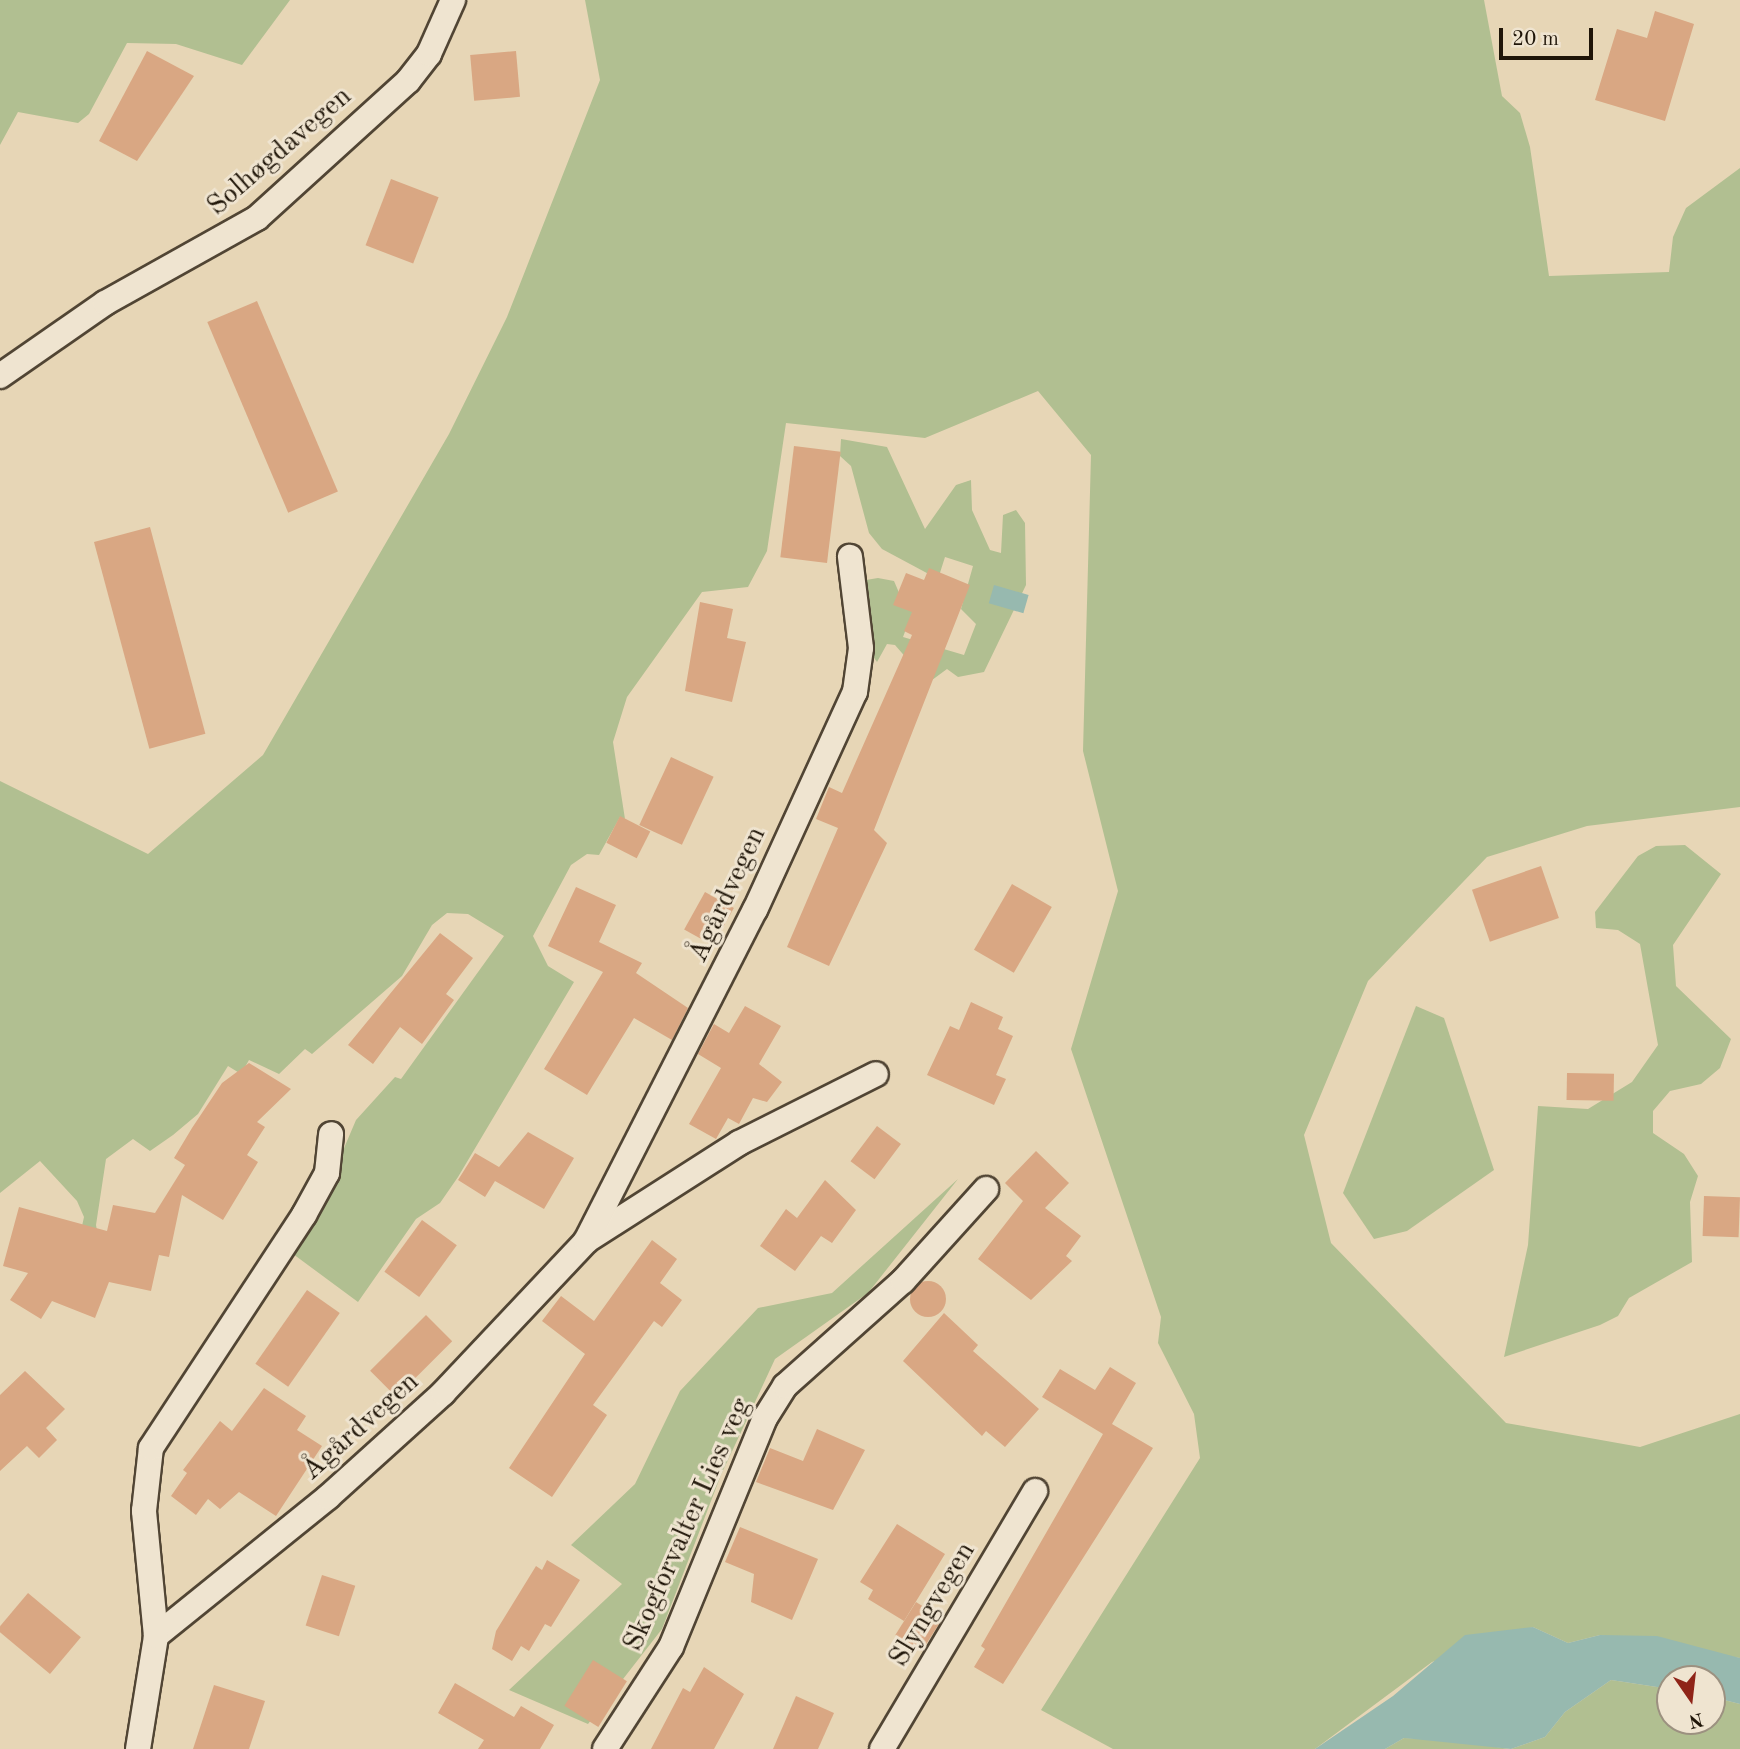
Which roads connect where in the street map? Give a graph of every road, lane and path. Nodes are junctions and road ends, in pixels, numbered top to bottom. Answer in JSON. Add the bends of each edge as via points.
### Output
{"nodes":[{"id":1,"x":453,"y":0,"type":"edge"},
{"id":2,"x":0,"y":376,"type":"edge"},
{"id":3,"x":850,"y":557,"type":"dead end"},
{"id":4,"x":876,"y":1074,"type":"dead end"},
{"id":5,"x":331,"y":1134,"type":"dead end"},
{"id":6,"x":986,"y":1189,"type":"dead end"},
{"id":7,"x":586,"y":1241,"type":"junction"},
{"id":8,"x":1035,"y":1490,"type":"dead end"},
{"id":9,"x":156,"y":1636,"type":"junction"},
{"id":10,"x":138,"y":1749,"type":"edge"},
{"id":11,"x":605,"y":1749,"type":"edge"},
{"id":12,"x":882,"y":1749,"type":"edge"}],
"edges":[{"from":1,"to":2,"type":"street","name":"Solhøgdavegen","via":[[429,54],[408,81],[257,218],[104,303]]},
{"from":3,"to":7,"type":"street","name":"Ågårdvegen","via":[[861,649],[855,692],[755,910]]},
{"from":4,"to":7,"type":"street","name":"Ågårdvegen","via":[[739,1143]]},
{"from":5,"to":9,"type":"street","via":[[327,1173],[304,1215],[151,1448],[144,1511]]},
{"from":6,"to":11,"type":"street","name":"Skogforvalter Lies veg","via":[[903,1281],[785,1386],[765,1418],[671,1647]]},
{"from":7,"to":9,"type":"street","name":"Ågårdvegen","via":[[433,1401],[328,1497]]},
{"from":8,"to":12,"type":"street","name":"Slyngvegen"},
{"from":9,"to":10,"type":"street"}]}
